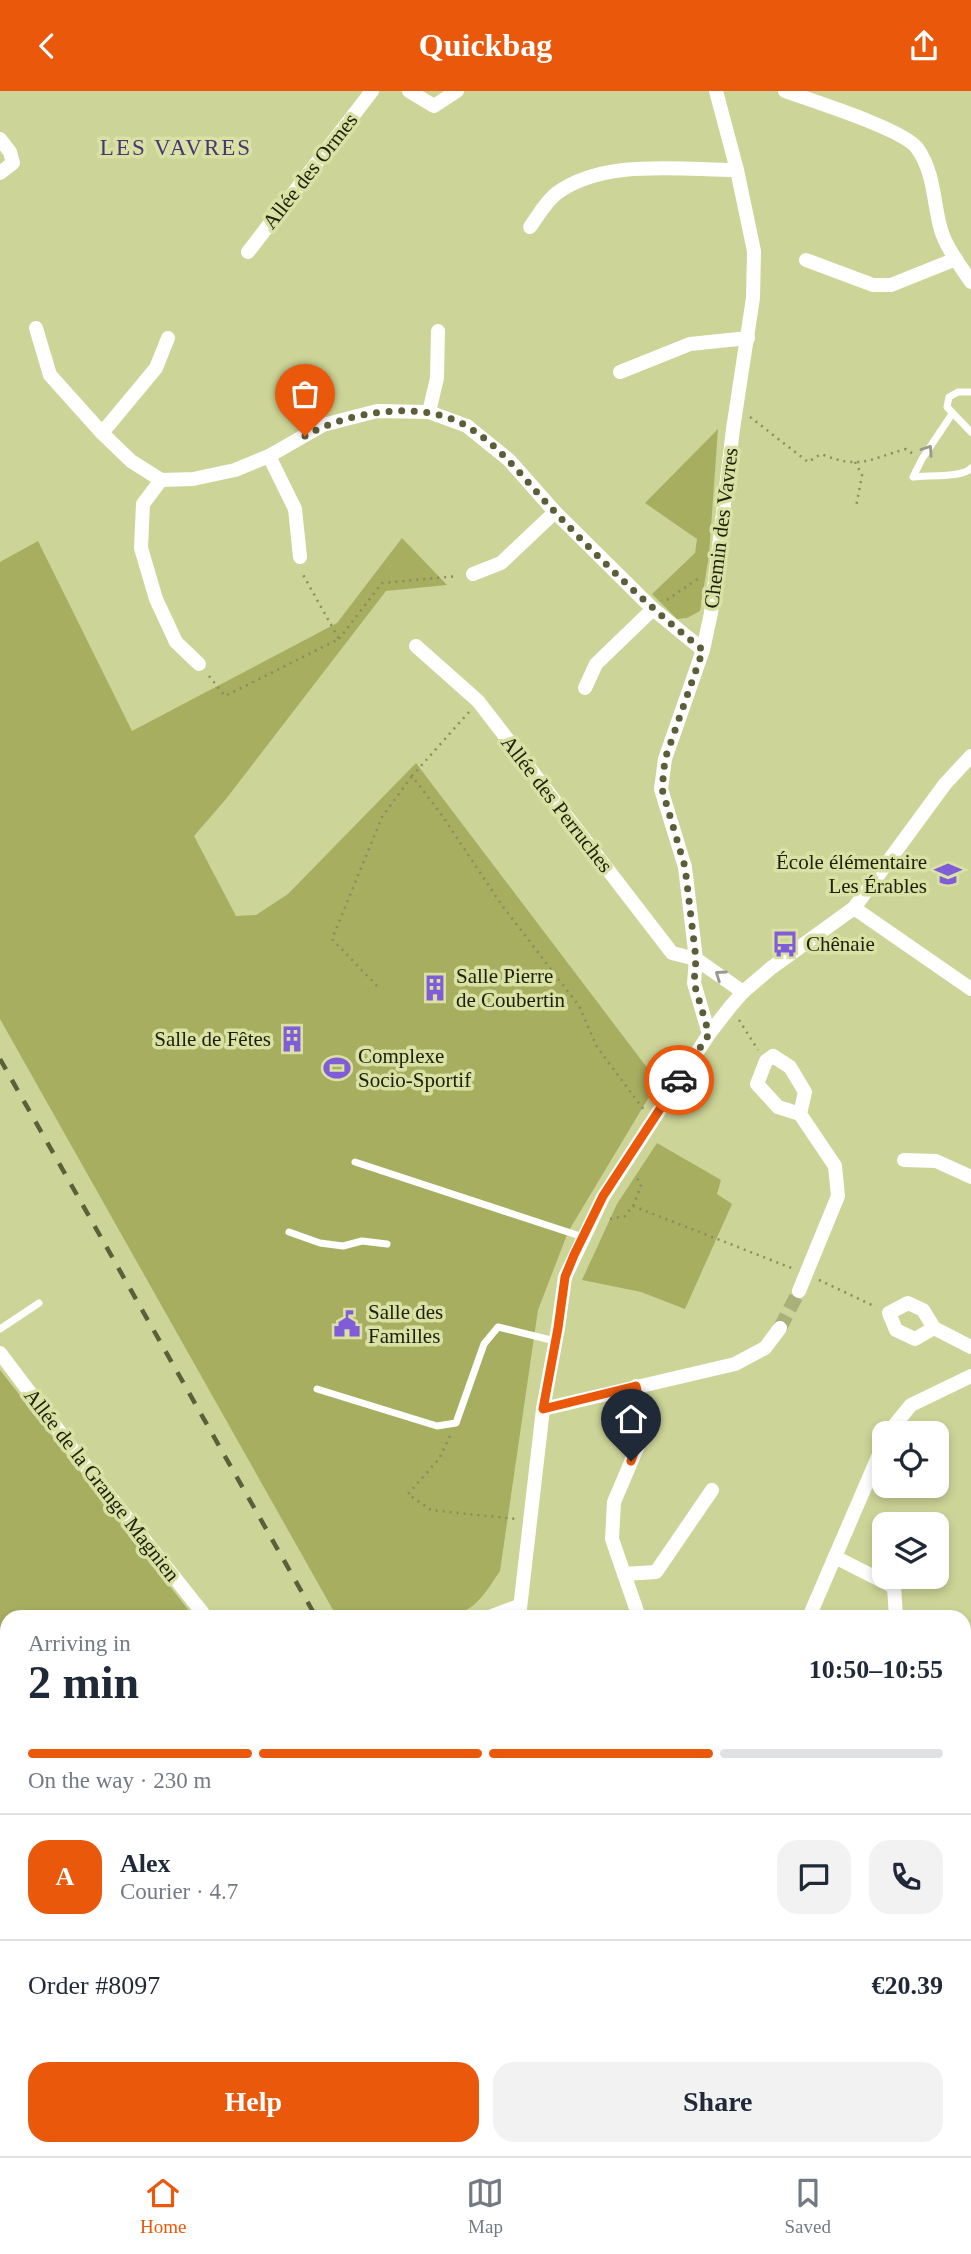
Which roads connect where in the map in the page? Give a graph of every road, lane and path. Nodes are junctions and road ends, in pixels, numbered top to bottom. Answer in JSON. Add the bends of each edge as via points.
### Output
{"nodes":[{"id":1,"x":372,"y":91,"type":"edge"},
{"id":2,"x":409,"y":91,"type":"edge"},
{"id":3,"x":457,"y":91,"type":"edge"},
{"id":4,"x":716,"y":91,"type":"edge"},
{"id":5,"x":785,"y":91,"type":"edge"},
{"id":6,"x":0,"y":139,"type":"edge"},
{"id":7,"x":737,"y":170,"type":"junction"},
{"id":8,"x":0,"y":173,"type":"edge"},
{"id":9,"x":530,"y":227,"type":"dead end"},
{"id":10,"x":247,"y":252,"type":"dead end"},
{"id":11,"x":956,"y":259,"type":"junction"},
{"id":12,"x":806,"y":260,"type":"dead end"},
{"id":13,"x":971,"y":282,"type":"edge"},
{"id":14,"x":36,"y":328,"type":"dead end"},
{"id":15,"x":438,"y":331,"type":"dead end"},
{"id":16,"x":168,"y":338,"type":"dead end"},
{"id":17,"x":748,"y":338,"type":"junction"},
{"id":18,"x":620,"y":372,"type":"dead end"},
{"id":19,"x":971,"y":392,"type":"edge"},
{"id":20,"x":736,"y":407,"type":"junction"},
{"id":21,"x":429,"y":412,"type":"junction"},
{"id":22,"x":952,"y":414,"type":"junction"},
{"id":23,"x":971,"y":432,"type":"edge"},
{"id":24,"x":102,"y":433,"type":"junction"},
{"id":25,"x":269,"y":456,"type":"junction"},
{"id":26,"x":922,"y":459,"type":"junction"},
{"id":27,"x":855,"y":462,"type":"junction"},
{"id":28,"x":971,"y":468,"type":"edge"},
{"id":29,"x":161,"y":479,"type":"junction"},
{"id":30,"x":856,"y":507,"type":"dead end"},
{"id":31,"x":555,"y":512,"type":"junction"},
{"id":32,"x":300,"y":557,"type":"joint"},
{"id":33,"x":718,"y":566,"type":"junction"},
{"id":34,"x":474,"y":574,"type":"joint"},
{"id":35,"x":653,"y":610,"type":"junction"},
{"id":36,"x":339,"y":639,"type":"junction"},
{"id":37,"x":416,"y":646,"type":"dead end"},
{"id":38,"x":703,"y":650,"type":"junction"},
{"id":39,"x":199,"y":664,"type":"joint"},
{"id":40,"x":585,"y":688,"type":"dead end"},
{"id":41,"x":478,"y":701,"type":"junction"},
{"id":42,"x":971,"y":756,"type":"edge"},
{"id":43,"x":412,"y":776,"type":"junction"},
{"id":44,"x":854,"y":908,"type":"junction"},
{"id":45,"x":696,"y":959,"type":"junction"},
{"id":46,"x":377,"y":986,"type":"dead end"},
{"id":47,"x":971,"y":989,"type":"edge"},
{"id":48,"x":743,"y":992,"type":"junction"},
{"id":49,"x":730,"y":1007,"type":"junction"},
{"id":50,"x":709,"y":1034,"type":"junction"},
{"id":51,"x":766,"y":1062,"type":"junction"},
{"id":52,"x":800,"y":1114,"type":"junction"},
{"id":53,"x":652,"y":1121,"type":"junction"},
{"id":54,"x":627,"y":1159,"type":"junction"},
{"id":55,"x":904,"y":1160,"type":"dead end"},
{"id":56,"x":355,"y":1162,"type":"dead end"},
{"id":57,"x":971,"y":1177,"type":"edge"},
{"id":58,"x":633,"y":1206,"type":"junction"},
{"id":59,"x":590,"y":1223,"type":"junction"},
{"id":60,"x":289,"y":1232,"type":"dead end"},
{"id":61,"x":583,"y":1237,"type":"junction"},
{"id":62,"x":387,"y":1244,"type":"dead end"},
{"id":63,"x":806,"y":1274,"type":"junction"},
{"id":64,"x":799,"y":1291,"type":"tunnel mouth"},
{"id":65,"x":39,"y":1303,"type":"dead end"},
{"id":66,"x":889,"y":1313,"type":"junction"},
{"id":67,"x":780,"y":1328,"type":"tunnel mouth"},
{"id":68,"x":934,"y":1328,"type":"junction"},
{"id":69,"x":0,"y":1329,"type":"edge"},
{"id":70,"x":556,"y":1342,"type":"junction"},
{"id":71,"x":971,"y":1347,"type":"edge"},
{"id":72,"x":0,"y":1353,"type":"edge"},
{"id":73,"x":971,"y":1376,"type":"edge"},
{"id":74,"x":636,"y":1386,"type":"junction"},
{"id":75,"x":317,"y":1389,"type":"dead end"},
{"id":76,"x":543,"y":1409,"type":"junction"},
{"id":77,"x":898,"y":1421,"type":"edge"},
{"id":78,"x":456,"y":1423,"type":"junction"},
{"id":79,"x":872,"y":1471,"type":"edge"},
{"id":80,"x":712,"y":1490,"type":"dead end"},
{"id":81,"x":530,"y":1519,"type":"junction"},
{"id":82,"x":835,"y":1557,"type":"junction"},
{"id":83,"x":872,"y":1572,"type":"edge"},
{"id":84,"x":624,"y":1574,"type":"junction"},
{"id":85,"x":898,"y":1589,"type":"edge"},
{"id":86,"x":200,"y":1610,"type":"edge"},
{"id":87,"x":519,"y":1610,"type":"edge"},
{"id":88,"x":637,"y":1610,"type":"edge"},
{"id":89,"x":812,"y":1610,"type":"edge"},
{"id":90,"x":897,"y":1610,"type":"edge"}],
"edges":[{"from":1,"to":10,"type":"street","name":"Allée des Ormes"},
{"from":2,"to":3,"type":"street","via":[[434,106]]},
{"from":4,"to":7,"type":"street","name":"Chemin des Vavres"},
{"from":5,"to":11,"type":"street","via":[[898,134],[917,147],[930,175],[942,231]]},
{"from":6,"to":8,"type":"street","via":[[13,163]]},
{"from":7,"to":9,"type":"street","via":[[625,169],[581,179],[555,195]]},
{"from":7,"to":17,"type":"street","name":"Chemin des Vavres","via":[[754,251]]},
{"from":11,"to":12,"type":"street","via":[[891,285],[873,285]]},
{"from":11,"to":13,"type":"street"},
{"from":14,"to":24,"type":"street","via":[[50,375]]},
{"from":15,"to":21,"type":"street","via":[[437,378]]},
{"from":16,"to":24,"type":"street","via":[[156,368]]},
{"from":17,"to":18,"type":"street","via":[[690,344]]},
{"from":17,"to":20,"type":"street","name":"Chemin des Vavres"},
{"from":19,"to":22,"type":"lane","via":[[949,397],[947,407]]},
{"from":20,"to":27,"type":"path","via":[[808,462],[821,454]]},
{"from":20,"to":33,"type":"street","name":"Chemin des Vavres"},
{"from":21,"to":25,"type":"street","via":[[377,411],[323,425]]},
{"from":21,"to":31,"type":"street","via":[[467,426],[509,460]]},
{"from":22,"to":23,"type":"lane"},
{"from":26,"to":22,"type":"lane","one_way":true},
{"from":24,"to":29,"type":"street","via":[[131,461]]},
{"from":25,"to":29,"type":"street","via":[[235,470],[192,479]]},
{"from":25,"to":32,"type":"street","via":[[295,509]]},
{"from":26,"to":27,"type":"path","via":[[906,449],[875,461]]},
{"from":26,"to":28,"type":"lane","via":[[913,477],[960,476]]},
{"from":27,"to":30,"type":"path","via":[[862,475]]},
{"from":29,"to":39,"type":"street","via":[[143,504],[141,548],[156,599],[176,642]]},
{"from":31,"to":34,"type":"street","via":[[501,563]]},
{"from":31,"to":35,"type":"street"},
{"from":32,"to":36,"type":"path","via":[[302,573]]},
{"from":33,"to":35,"type":"path"},
{"from":33,"to":38,"type":"street","name":"Chemin des Vavres"},
{"from":34,"to":36,"type":"path","via":[[382,583]]},
{"from":35,"to":38,"type":"street"},
{"from":35,"to":40,"type":"street","via":[[596,664]]},
{"from":36,"to":39,"type":"path","via":[[225,696]]},
{"from":37,"to":41,"type":"street","name":"Allée des Perruches"},
{"from":38,"to":45,"type":"street","name":"Chemin des Vavres","via":[[665,759],[662,789],[685,867]]},
{"from":41,"to":43,"type":"path"},
{"from":41,"to":45,"type":"street","name":"Allée des Perruches","via":[[671,953]]},
{"from":42,"to":44,"type":"street","via":[[945,784]]},
{"from":43,"to":46,"type":"path","via":[[382,817],[331,939]]},
{"from":43,"to":53,"type":"path","via":[[579,1006],[597,1048]]},
{"from":44,"to":47,"type":"street"},
{"from":44,"to":48,"type":"street"},
{"from":48,"to":45,"type":"street","one_way":true},
{"from":45,"to":50,"type":"street","name":"Chemin des Vavres","via":[[694,983]]},
{"from":48,"to":49,"type":"street"},
{"from":49,"to":50,"type":"street"},
{"from":49,"to":51,"type":"path"},
{"from":50,"to":53,"type":"street"},
{"from":51,"to":52,"type":"street","via":[[757,1084],[778,1107]]},
{"from":51,"to":52,"type":"street","via":[[773,1056],[790,1067],[806,1092]]},
{"from":52,"to":63,"type":"street","via":[[835,1166],[838,1196]]},
{"from":53,"to":54,"type":"street"},
{"from":54,"to":58,"type":"path","via":[[641,1186]]},
{"from":54,"to":59,"type":"street"},
{"from":55,"to":57,"type":"street","via":[[936,1161]]},
{"from":56,"to":61,"type":"lane"},
{"from":58,"to":59,"type":"path","via":[[625,1216]]},
{"from":58,"to":63,"type":"path"},
{"from":59,"to":61,"type":"street"},
{"from":60,"to":62,"type":"lane","via":[[331,1245]]},
{"from":61,"to":70,"type":"street","via":[[565,1277]]},
{"from":63,"to":64,"type":"street"},
{"from":63,"to":66,"type":"path"},
{"from":65,"to":69,"type":"lane"},
{"from":66,"to":68,"type":"street","via":[[908,1303],[923,1310]]},
{"from":66,"to":68,"type":"street","via":[[896,1330],[915,1339]]},
{"from":67,"to":74,"type":"street","via":[[765,1347],[735,1364]]},
{"from":68,"to":71,"type":"street"},
{"from":70,"to":76,"type":"street"},
{"from":70,"to":78,"type":"lane","via":[[498,1327],[484,1344]]},
{"from":72,"to":86,"type":"street","name":"Allée de la Grange Magnien"},
{"from":73,"to":77,"type":"street","via":[[911,1405]]},
{"from":74,"to":76,"type":"street"},
{"from":74,"to":84,"type":"street","via":[[642,1414],[640,1441],[614,1503],[612,1539]]},
{"from":75,"to":78,"type":"lane","via":[[437,1426]]},
{"from":76,"to":81,"type":"street"},
{"from":78,"to":81,"type":"path","via":[[439,1459],[408,1494],[432,1510]]},
{"from":79,"to":82,"type":"street"},
{"from":80,"to":84,"type":"street","via":[[656,1572]]},
{"from":81,"to":87,"type":"street"},
{"from":82,"to":83,"type":"street"},
{"from":82,"to":89,"type":"street"},
{"from":84,"to":88,"type":"street"},
{"from":85,"to":90,"type":"street"}]}
